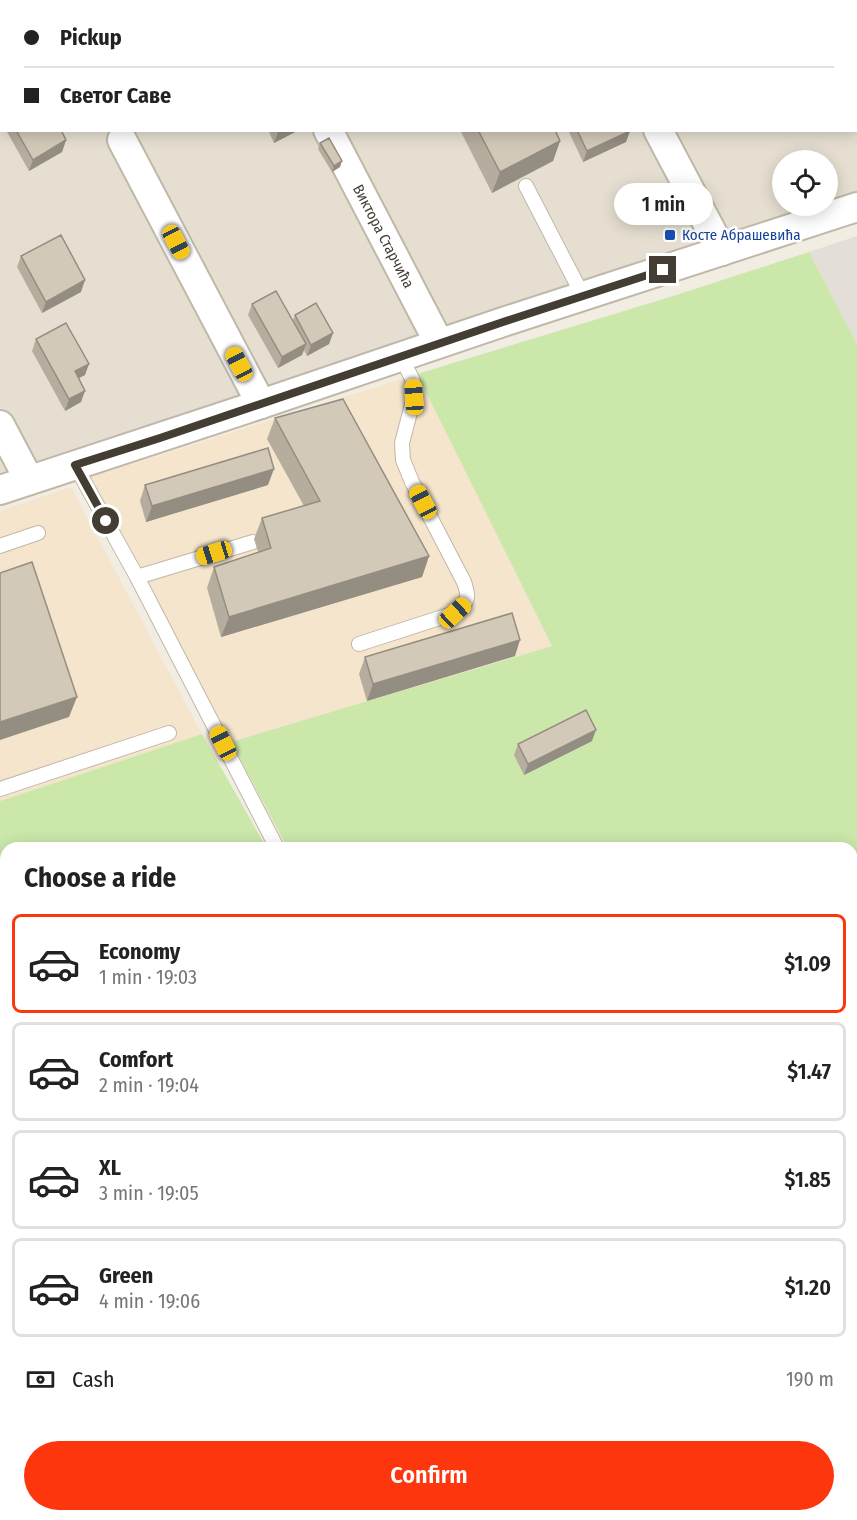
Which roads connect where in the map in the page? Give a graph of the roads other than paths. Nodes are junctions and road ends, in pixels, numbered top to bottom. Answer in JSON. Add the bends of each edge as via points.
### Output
{"nodes":[{"id":1,"x":329,"y":132,"type":"edge"},
{"id":2,"x":659,"y":132,"type":"edge"},
{"id":3,"x":122,"y":140,"type":"dead end"},
{"id":4,"x":526,"y":186,"type":"dead end"},
{"id":5,"x":857,"y":209,"type":"edge"},
{"id":6,"x":722,"y":251,"type":"junction"},
{"id":7,"x":583,"y":296,"type":"junction"},
{"id":8,"x":439,"y":344,"type":"junction"},
{"id":9,"x":401,"y":356,"type":"junction"},
{"id":10,"x":261,"y":404,"type":"junction"},
{"id":11,"x":0,"y":425,"type":"edge"},
{"id":12,"x":75,"y":465,"type":"junction"},
{"id":13,"x":29,"y":480,"type":"junction"},
{"id":14,"x":0,"y":490,"type":"edge"},
{"id":15,"x":38,"y":533,"type":"dead end"},
{"id":16,"x":253,"y":542,"type":"dead end"},
{"id":17,"x":0,"y":546,"type":"edge"},
{"id":18,"x":137,"y":577,"type":"junction"},
{"id":19,"x":359,"y":644,"type":"dead end"},
{"id":20,"x":169,"y":733,"type":"dead end"},
{"id":21,"x":0,"y":789,"type":"edge"},
{"id":22,"x":274,"y":842,"type":"edge"}],
"edges":[{"from":1,"to":8,"type":"street","name":"Виктора Старчића"},
{"from":2,"to":6,"type":"street"},
{"from":3,"to":10,"type":"street"},
{"from":4,"to":7,"type":"lane"},
{"from":5,"to":6,"type":"street"},
{"from":6,"to":7,"type":"street"},
{"from":7,"to":8,"type":"street"},
{"from":8,"to":9,"type":"street"},
{"from":9,"to":10,"type":"street"},
{"from":9,"to":19,"type":"lane","via":[[413,381],[414,397],[402,443],[403,460],[468,593],[466,602],[455,613]]},
{"from":10,"to":12,"type":"street"},
{"from":11,"to":13,"type":"street"},
{"from":12,"to":13,"type":"street"},
{"from":12,"to":18,"type":"lane"},
{"from":13,"to":14,"type":"street"},
{"from":15,"to":17,"type":"lane"},
{"from":16,"to":18,"type":"lane"},
{"from":18,"to":22,"type":"lane"},
{"from":20,"to":21,"type":"lane"}]}
